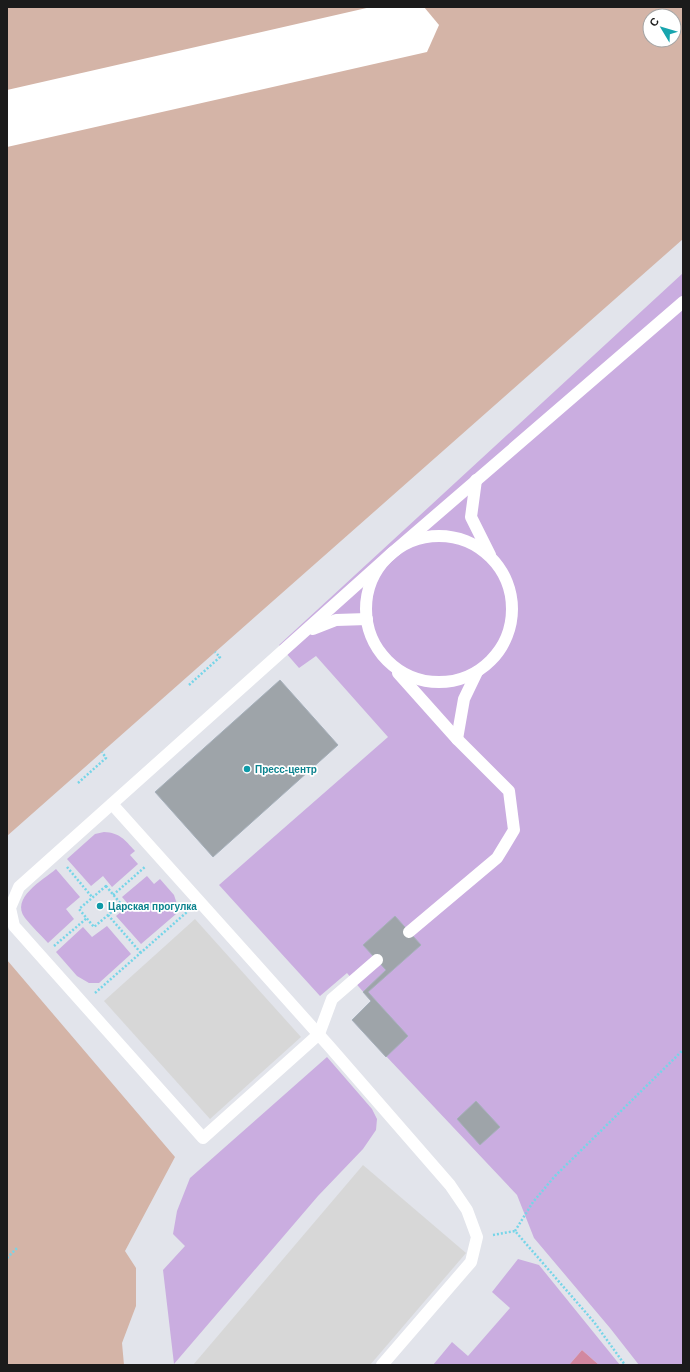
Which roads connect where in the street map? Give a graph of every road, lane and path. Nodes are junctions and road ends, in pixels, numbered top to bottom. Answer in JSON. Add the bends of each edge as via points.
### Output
{"nodes":[{"id":1,"x":683,"y":302,"type":"edge"},
{"id":2,"x":476,"y":480,"type":"junction"},
{"id":3,"x":391,"y":554,"type":"junction"},
{"id":4,"x":492,"y":557,"type":"junction"},
{"id":5,"x":366,"y":619,"type":"junction"},
{"id":6,"x":306,"y":631,"type":"junction"},
{"id":7,"x":215,"y":652,"type":"dead end"},
{"id":8,"x":385,"y":659,"type":"junction"},
{"id":9,"x":477,"y":672,"type":"junction"},
{"id":10,"x":189,"y":684,"type":"dead end"},
{"id":11,"x":457,"y":739,"type":"junction"},
{"id":12,"x":102,"y":752,"type":"dead end"},
{"id":13,"x":78,"y":783,"type":"dead end"},
{"id":14,"x":112,"y":804,"type":"junction"},
{"id":15,"x":56,"y":854,"type":"junction"},
{"id":16,"x":158,"y":854,"type":"junction"},
{"id":17,"x":113,"y":895,"type":"junction"},
{"id":18,"x":92,"y":897,"type":"junction"},
{"id":19,"x":200,"y":900,"type":"junction"},
{"id":20,"x":108,"y":915,"type":"junction"},
{"id":21,"x":86,"y":918,"type":"junction"},
{"id":22,"x":409,"y":932,"type":"dead end"},
{"id":23,"x":141,"y":953,"type":"junction"},
{"id":24,"x":41,"y":957,"type":"junction"},
{"id":25,"x":377,"y":960,"type":"dead end"},
{"id":26,"x":83,"y":1004,"type":"junction"},
{"id":27,"x":319,"y":1034,"type":"junction"},
{"id":28,"x":683,"y":1050,"type":"edge"},
{"id":29,"x":515,"y":1231,"type":"junction"},
{"id":30,"x":478,"y":1237,"type":"junction"},
{"id":31,"x":17,"y":1248,"type":"dead end"},
{"id":32,"x":7,"y":1258,"type":"edge"},
{"id":33,"x":382,"y":1365,"type":"edge"},
{"id":34,"x":625,"y":1365,"type":"edge"}],
"edges":[{"from":1,"to":2,"type":"lane"},
{"from":2,"to":3,"type":"lane"},
{"from":2,"to":4,"type":"lane","via":[[471,517]]},
{"from":3,"to":4,"type":"lane","via":[[414,541],[435,536],[456,538],[478,547]]},
{"from":3,"to":5,"type":"lane","via":[[377,570],[371,582]]},
{"from":3,"to":6,"type":"lane"},
{"from":4,"to":9,"type":"lane","via":[[507,581],[513,614],[501,650]]},
{"from":5,"to":6,"type":"lane","via":[[336,620]]},
{"from":5,"to":8,"type":"lane","via":[[372,639]]},
{"from":6,"to":14,"type":"lane"},
{"from":7,"to":10,"type":"path","via":[[220,657]]},
{"from":8,"to":9,"type":"lane","via":[[412,678],[440,683],[467,678]]},
{"from":8,"to":11,"type":"lane"},
{"from":9,"to":11,"type":"lane","via":[[464,699]]},
{"from":11,"to":22,"type":"lane","via":[[509,791],[514,830],[497,858]]},
{"from":12,"to":13,"type":"path","via":[[106,758]]},
{"from":14,"to":15,"type":"lane"},
{"from":14,"to":16,"type":"lane"},
{"from":15,"to":18,"type":"path"},
{"from":15,"to":24,"type":"lane","via":[[19,887],[10,908],[14,926]]},
{"from":16,"to":17,"type":"path"},
{"from":16,"to":19,"type":"lane"},
{"from":17,"to":18,"type":"path","via":[[106,886]]},
{"from":17,"to":20,"type":"path","via":[[121,904]]},
{"from":18,"to":21,"type":"path","via":[[79,909]]},
{"from":19,"to":23,"type":"path"},
{"from":19,"to":27,"type":"lane"},
{"from":20,"to":21,"type":"path","via":[[94,927]]},
{"from":20,"to":23,"type":"path"},
{"from":21,"to":24,"type":"path"},
{"from":23,"to":26,"type":"path"},
{"from":24,"to":26,"type":"lane"},
{"from":25,"to":27,"type":"lane","via":[[332,999]]},
{"from":26,"to":27,"type":"lane","via":[[203,1138]]},
{"from":27,"to":30,"type":"lane","via":[[450,1185],[467,1210]]},
{"from":28,"to":29,"type":"path","via":[[555,1176],[533,1202]]},
{"from":29,"to":30,"type":"path"},
{"from":29,"to":34,"type":"path","via":[[594,1322]]},
{"from":30,"to":33,"type":"lane","via":[[471,1262]]},
{"from":31,"to":32,"type":"path"}]}
